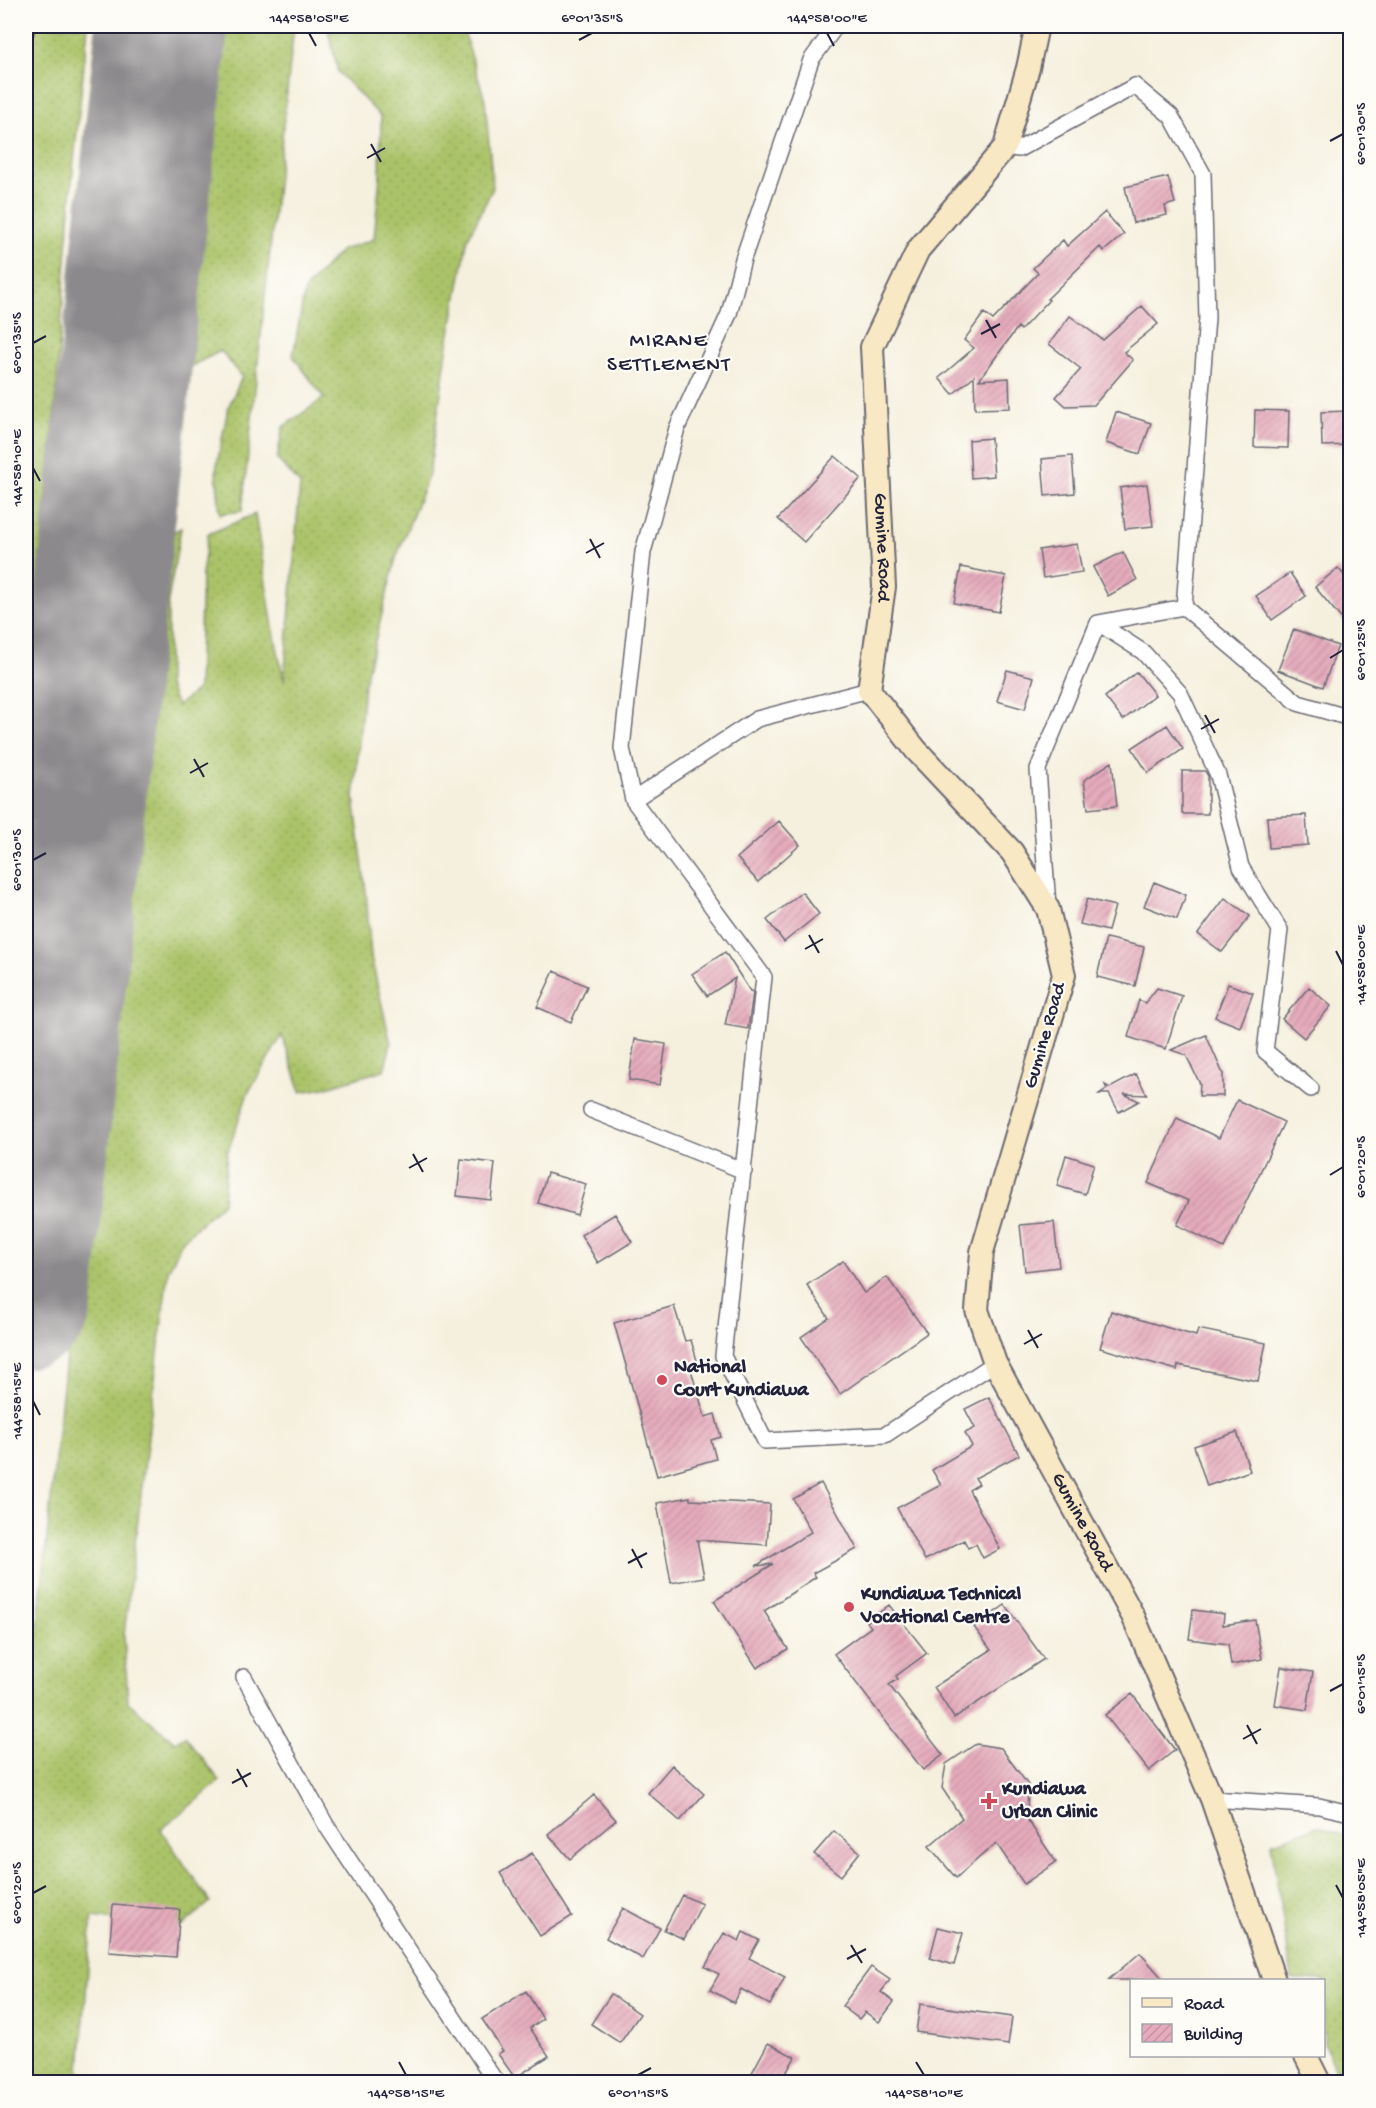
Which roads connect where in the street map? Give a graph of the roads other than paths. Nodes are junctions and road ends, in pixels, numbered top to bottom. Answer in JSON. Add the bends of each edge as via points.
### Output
{"nodes":[{"id":1,"x":26,"y":26,"type":"edge"},
{"id":2,"x":836,"y":26,"type":"edge"},
{"id":3,"x":1037,"y":26,"type":"edge"},
{"id":4,"x":26,"y":32,"type":"edge"},
{"id":5,"x":1005,"y":147,"type":"junction"},
{"id":6,"x":1184,"y":607,"type":"junction"},
{"id":7,"x":1098,"y":622,"type":"junction"},
{"id":8,"x":869,"y":690,"type":"junction"},
{"id":9,"x":1350,"y":718,"type":"edge"},
{"id":10,"x":633,"y":800,"type":"junction"},
{"id":11,"x":1048,"y":909,"type":"junction"},
{"id":12,"x":1311,"y":1089,"type":"dead end"},
{"id":13,"x":591,"y":1110,"type":"dead end"},
{"id":14,"x":744,"y":1171,"type":"junction"},
{"id":15,"x":995,"y":1363,"type":"junction"},
{"id":16,"x":243,"y":1677,"type":"dead end"},
{"id":17,"x":1212,"y":1799,"type":"junction"},
{"id":18,"x":1350,"y":1813,"type":"edge"},
{"id":19,"x":1274,"y":1979,"type":"edge"},
{"id":20,"x":1307,"y":2057,"type":"edge"},
{"id":21,"x":496,"y":2082,"type":"edge"},
{"id":22,"x":1319,"y":2082,"type":"edge"}],
"edges":[{"from":1,"to":4,"type":"street"},
{"from":2,"to":10,"type":"street","via":[[811,60],[742,258],[729,314],[677,428],[643,552],[622,748]]},
{"from":3,"to":5,"type":"main road","name":"Gumine Road"},
{"from":5,"to":6,"type":"street","via":[[1019,149],[1135,87],[1171,116],[1203,174],[1207,318]]},
{"from":5,"to":8,"type":"main road","name":"Gumine Road","via":[[918,250],[872,347],[884,587]]},
{"from":6,"to":7,"type":"street"},
{"from":6,"to":9,"type":"street","via":[[1298,703]]},
{"from":7,"to":11,"type":"street","via":[[1038,769]]},
{"from":7,"to":12,"type":"street","via":[[1143,652],[1180,693],[1218,775],[1241,867],[1280,930],[1265,1051]]},
{"from":8,"to":10,"type":"street","via":[[757,720]]},
{"from":8,"to":11,"type":"main road","name":"Gumine Road","via":[[916,750],[1012,852]]},
{"from":10,"to":14,"type":"street","via":[[764,977]]},
{"from":11,"to":15,"type":"main road","name":"Gumine Road","via":[[1064,975],[982,1252],[977,1310]]},
{"from":13,"to":14,"type":"street"},
{"from":14,"to":15,"type":"street","via":[[723,1356],[765,1441],[885,1435]]},
{"from":15,"to":17,"type":"main road","name":"Gumine Road","via":[[1133,1616]]},
{"from":16,"to":21,"type":"street","via":[[326,1825]]},
{"from":17,"to":18,"type":"street","via":[[1319,1806]]},
{"from":17,"to":19,"type":"main road","name":"Gumine Road"},
{"from":20,"to":22,"type":"main road"}]}
